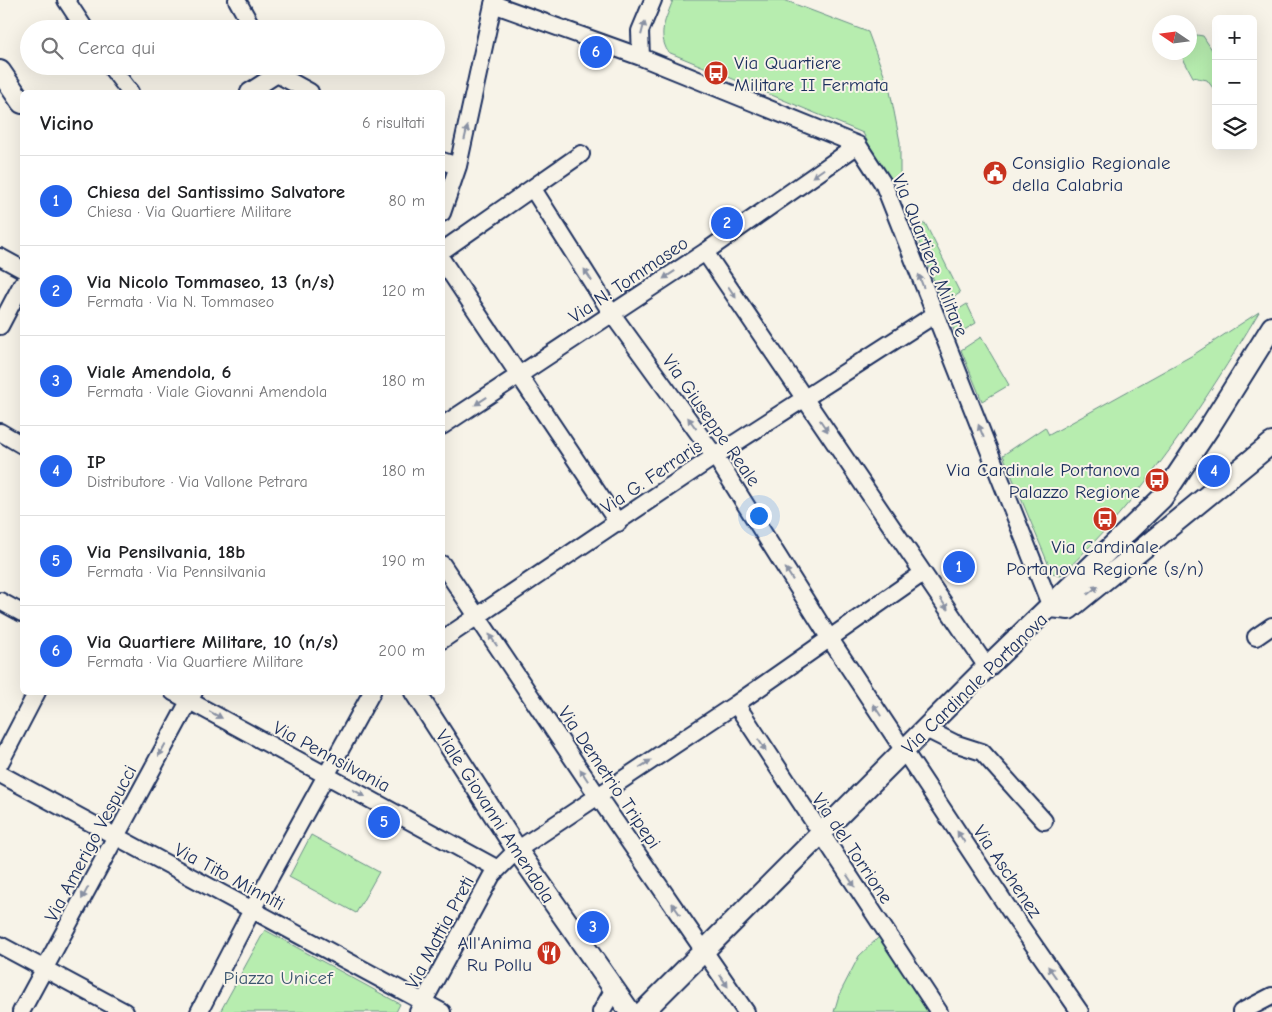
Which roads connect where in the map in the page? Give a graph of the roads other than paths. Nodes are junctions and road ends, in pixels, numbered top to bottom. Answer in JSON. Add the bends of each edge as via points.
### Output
{"nodes":[{"id":1,"x":66,"y":0,"type":"edge"},
{"id":2,"x":237,"y":0,"type":"edge"},
{"id":3,"x":653,"y":0,"type":"edge"},
{"id":4,"x":493,"y":2,"type":"edge"},
{"id":5,"x":79,"y":20,"type":"edge"},
{"id":6,"x":248,"y":20,"type":"edge"},
{"id":7,"x":641,"y":57,"type":"junction"},
{"id":8,"x":0,"y":71,"type":"edge"},
{"id":9,"x":117,"y":75,"type":"edge"},
{"id":10,"x":269,"y":75,"type":"edge"},
{"id":11,"x":283,"y":75,"type":"edge"},
{"id":12,"x":128,"y":90,"type":"edge"},
{"id":13,"x":251,"y":90,"type":"edge"},
{"id":14,"x":307,"y":90,"type":"edge"},
{"id":15,"x":20,"y":100,"type":"edge"},
{"id":16,"x":858,"y":145,"type":"junction"},
{"id":17,"x":581,"y":154,"type":"dead end"},
{"id":18,"x":445,"y":162,"type":"edge"},
{"id":19,"x":458,"y":166,"type":"junction"},
{"id":20,"x":533,"y":189,"type":"junction"},
{"id":21,"x":445,"y":204,"type":"edge"},
{"id":22,"x":445,"y":249,"type":"edge"},
{"id":23,"x":705,"y":252,"type":"junction"},
{"id":24,"x":0,"y":257,"type":"edge"},
{"id":25,"x":445,"y":264,"type":"edge"},
{"id":26,"x":20,"y":268,"type":"edge"},
{"id":27,"x":20,"y":288,"type":"edge"},
{"id":28,"x":612,"y":314,"type":"junction"},
{"id":29,"x":934,"y":315,"type":"junction"},
{"id":30,"x":0,"y":326,"type":"edge"},
{"id":31,"x":1272,"y":327,"type":"edge"},
{"id":32,"x":519,"y":375,"type":"junction"},
{"id":33,"x":805,"y":399,"type":"junction"},
{"id":34,"x":445,"y":424,"type":"edge"},
{"id":35,"x":0,"y":432,"type":"edge"},
{"id":36,"x":1272,"y":443,"type":"edge"},
{"id":37,"x":20,"y":444,"type":"edge"},
{"id":38,"x":716,"y":456,"type":"junction"},
{"id":39,"x":1162,"y":498,"type":"junction"},
{"id":40,"x":1194,"y":508,"type":"junction"},
{"id":41,"x":618,"y":522,"type":"junction"},
{"id":42,"x":445,"y":568,"type":"edge"},
{"id":43,"x":923,"y":573,"type":"junction"},
{"id":44,"x":0,"y":601,"type":"edge"},
{"id":45,"x":1051,"y":607,"type":"junction"},
{"id":46,"x":20,"y":612,"type":"edge"},
{"id":47,"x":478,"y":618,"type":"junction"},
{"id":48,"x":1272,"y":626,"type":"edge"},
{"id":49,"x":445,"y":638,"type":"edge"},
{"id":50,"x":1256,"y":638,"type":"dead end"},
{"id":51,"x":830,"y":639,"type":"junction"},
{"id":52,"x":987,"y":667,"type":"junction"},
{"id":53,"x":35,"y":695,"type":"edge"},
{"id":54,"x":370,"y":695,"type":"edge"},
{"id":55,"x":418,"y":695,"type":"edge"},
{"id":56,"x":192,"y":697,"type":"edge"},
{"id":57,"x":736,"y":704,"type":"junction"},
{"id":58,"x":926,"y":729,"type":"junction"},
{"id":59,"x":904,"y":751,"type":"junction"},
{"id":60,"x":0,"y":763,"type":"edge"},
{"id":61,"x":0,"y":774,"type":"edge"},
{"id":62,"x":326,"y":775,"type":"junction"},
{"id":63,"x":597,"y":795,"type":"junction"},
{"id":64,"x":1044,"y":820,"type":"dead end"},
{"id":65,"x":820,"y":835,"type":"junction"},
{"id":66,"x":114,"y":836,"type":"junction"},
{"id":67,"x":517,"y":850,"type":"junction"},
{"id":68,"x":498,"y":869,"type":"junction"},
{"id":69,"x":252,"y":910,"type":"junction"},
{"id":70,"x":0,"y":945,"type":"edge"},
{"id":71,"x":703,"y":949,"type":"junction"},
{"id":72,"x":45,"y":969,"type":"junction"},
{"id":73,"x":614,"y":989,"type":"junction"},
{"id":74,"x":1272,"y":996,"type":"edge"},
{"id":75,"x":421,"y":1007,"type":"edge"},
{"id":76,"x":21,"y":1012,"type":"edge"},
{"id":77,"x":124,"y":1012,"type":"edge"},
{"id":78,"x":199,"y":1012,"type":"edge"},
{"id":79,"x":442,"y":1012,"type":"edge"},
{"id":80,"x":601,"y":1012,"type":"edge"},
{"id":81,"x":630,"y":1012,"type":"edge"},
{"id":82,"x":643,"y":1012,"type":"edge"},
{"id":83,"x":746,"y":1012,"type":"edge"},
{"id":84,"x":939,"y":1012,"type":"edge"},
{"id":85,"x":1080,"y":1012,"type":"edge"},
{"id":86,"x":1241,"y":1012,"type":"edge"}],
"edges":[{"from":1,"to":5,"type":"street"},
{"from":2,"to":6,"type":"street"},
{"from":7,"to":3,"type":"street","one_way":true,"via":[[640,31]]},
{"from":4,"to":7,"type":"street"},
{"from":19,"to":4,"type":"street","one_way":true},
{"from":7,"to":16,"type":"street"},
{"from":8,"to":15,"type":"street"},
{"from":9,"to":12,"type":"street"},
{"from":10,"to":13,"type":"street"},
{"from":11,"to":14,"type":"street"},
{"from":16,"to":23,"type":"street","name":"Via N. Tommaseo","one_way":true},
{"from":29,"to":16,"type":"street","name":"Via Quartiere Militare","one_way":true,"via":[[884,185]]},
{"from":17,"to":20,"type":"street"},
{"from":18,"to":19,"type":"street"},
{"from":19,"to":21,"type":"street"},
{"from":20,"to":22,"type":"street"},
{"from":28,"to":20,"type":"street","name":"Via Giuseppe Reale","one_way":true},
{"from":23,"to":28,"type":"street","name":"Via N. Tommaseo","one_way":true},
{"from":23,"to":33,"type":"street","one_way":true},
{"from":24,"to":26,"type":"street"},
{"from":25,"to":32,"type":"street"},
{"from":27,"to":30,"type":"street"},
{"from":28,"to":32,"type":"street","name":"Via N. Tommaseo"},
{"from":38,"to":28,"type":"street","name":"Via Giuseppe Reale","one_way":true},
{"from":29,"to":33,"type":"street","name":"Via G. Ferraris"},
{"from":45,"to":29,"type":"street","name":"Via Quartiere Militare","one_way":true},
{"from":31,"to":39,"type":"street","name":"Via Cardinale Portanova"},
{"from":32,"to":34,"type":"street","name":"Via N. Tommaseo","one_way":true},
{"from":32,"to":41,"type":"street"},
{"from":33,"to":38,"type":"street","name":"Via G. Ferraris"},
{"from":33,"to":43,"type":"street","one_way":true},
{"from":35,"to":37,"type":"street"},
{"from":36,"to":40,"type":"street"},
{"from":38,"to":41,"type":"street","name":"Via G. Ferraris"},
{"from":51,"to":38,"type":"street","name":"Via Giuseppe Reale","one_way":true},
{"from":39,"to":40,"type":"street"},
{"from":39,"to":45,"type":"street","name":"Via Cardinale Portanova"},
{"from":45,"to":40,"type":"street","one_way":true,"via":[[1069,609]]},
{"from":41,"to":47,"type":"street","name":"Via G. Ferraris"},
{"from":42,"to":47,"type":"street","name":"Via Demetrio Tripepi"},
{"from":43,"to":51,"type":"street","name":"Via Mattia Preti"},
{"from":43,"to":52,"type":"street","one_way":true},
{"from":44,"to":46,"type":"street"},
{"from":45,"to":52,"type":"street","name":"Via Cardinale Portanova"},
{"from":47,"to":49,"type":"street","name":"Via G. Ferraris"},
{"from":63,"to":47,"type":"street","name":"Via Demetrio Tripepi","one_way":true},
{"from":48,"to":50,"type":"street"},
{"from":51,"to":57,"type":"street","name":"Via Mattia Preti"},
{"from":59,"to":51,"type":"street","name":"Via Giuseppe Reale","one_way":true},
{"from":52,"to":58,"type":"street","name":"Via Cardinale Portanova"},
{"from":53,"to":60,"type":"street"},
{"from":54,"to":62,"type":"street"},
{"from":55,"to":67,"type":"street","name":"Viale Giovanni Amendola"},
{"from":56,"to":62,"type":"street","name":"Via Pennsilvania","one_way":true},
{"from":56,"to":66,"type":"street","name":"Via Amerigo Vespucci","one_way":true},
{"from":63,"to":57,"type":"street","name":"Via Mattia Preti","one_way":true},
{"from":57,"to":65,"type":"street","name":"Via del Torrione","one_way":true},
{"from":58,"to":59,"type":"street","name":"Via Cardinale Portanova"},
{"from":58,"to":64,"type":"street","via":[[982,752]]},
{"from":59,"to":65,"type":"street","name":"Via Cardinale Portanova"},
{"from":85,"to":59,"type":"street","name":"Via Aschenez","one_way":true},
{"from":61,"to":66,"type":"street","name":"Via Tito Minniti"},
{"from":62,"to":68,"type":"street","name":"Via Pennsilvania","one_way":true},
{"from":62,"to":69,"type":"street"},
{"from":63,"to":67,"type":"street","name":"Via Mattia Preti"},
{"from":71,"to":63,"type":"street","name":"Via Demetrio Tripepi","one_way":true},
{"from":65,"to":71,"type":"street","name":"Via Cardinale Portanova"},
{"from":65,"to":84,"type":"street","name":"Via del Torrione","one_way":true},
{"from":66,"to":69,"type":"street","name":"Via Tito Minniti"},
{"from":66,"to":72,"type":"street","name":"Via Amerigo Vespucci","one_way":true},
{"from":67,"to":68,"type":"street","name":"Via Mattia Preti"},
{"from":67,"to":73,"type":"street","name":"Viale Giovanni Amendola"},
{"from":68,"to":75,"type":"street","name":"Via Mattia Preti"},
{"from":69,"to":75,"type":"street","name":"Via Tito Minniti"},
{"from":69,"to":78,"type":"street"},
{"from":70,"to":72,"type":"street"},
{"from":71,"to":82,"type":"street","name":"Via Cardinale Portanova"},
{"from":71,"to":83,"type":"street","name":"Via Demetrio Tripepi","one_way":true},
{"from":72,"to":76,"type":"street","name":"Via Amerigo Vespucci"},
{"from":72,"to":77,"type":"street"},
{"from":73,"to":80,"type":"street"},
{"from":73,"to":81,"type":"street","name":"Viale Giovanni Amendola"},
{"from":74,"to":86,"type":"street"},
{"from":75,"to":79,"type":"street","name":"Via Tito Minniti"}]}
